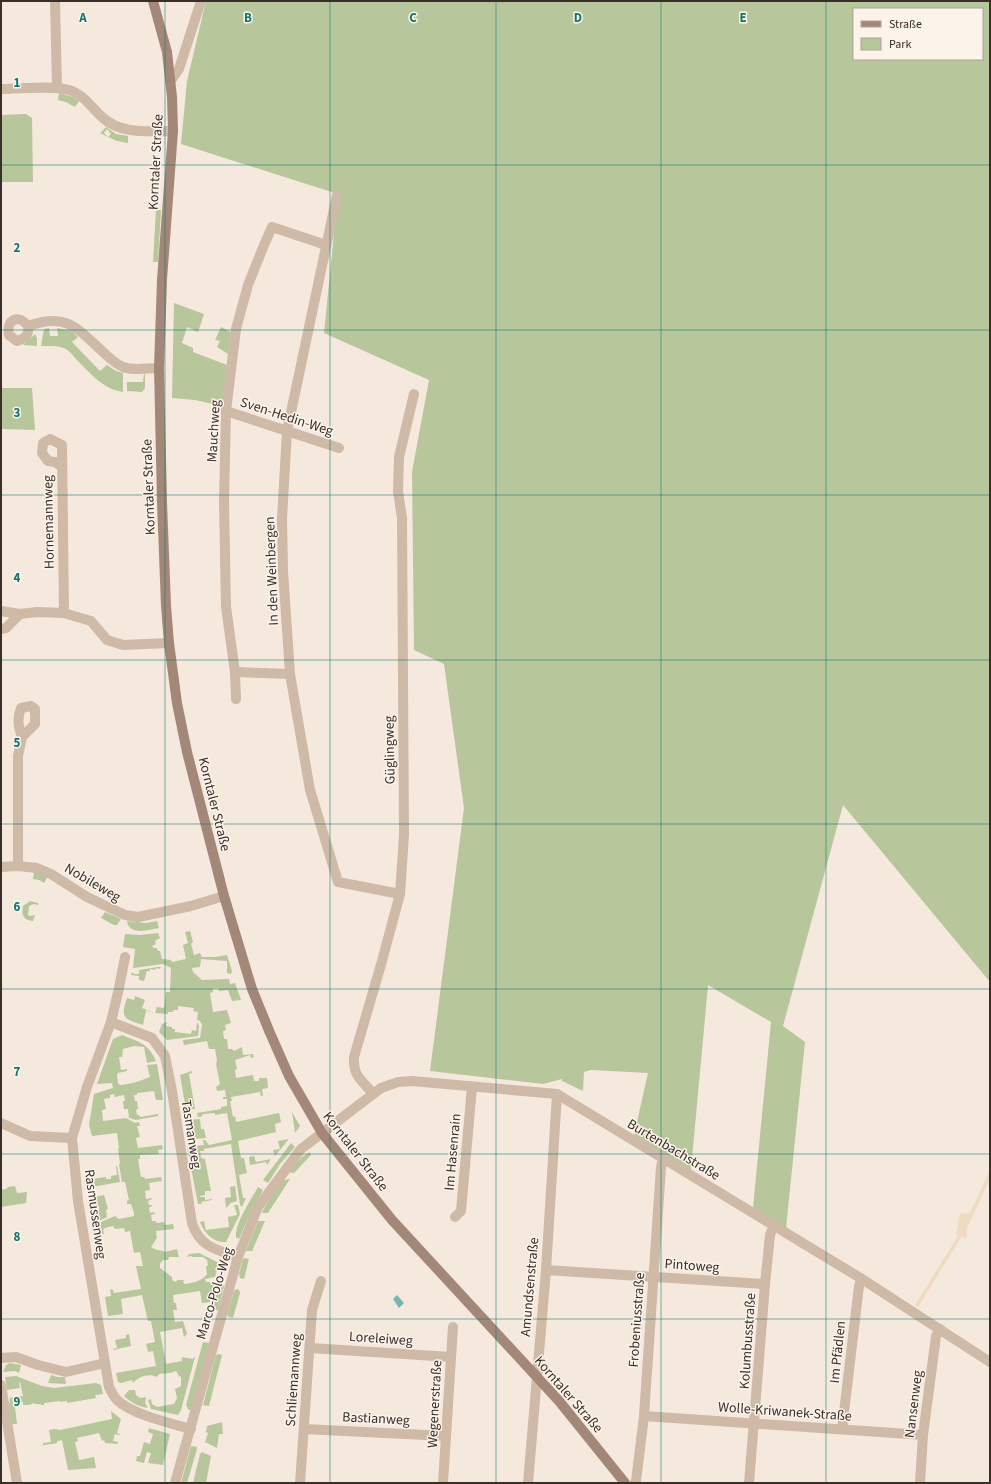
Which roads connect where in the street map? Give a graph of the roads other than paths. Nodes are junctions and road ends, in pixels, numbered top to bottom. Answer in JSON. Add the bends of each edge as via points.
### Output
{"nodes":[{"id":1,"x":55,"y":1,"type":"edge"},
{"id":2,"x":153,"y":1,"type":"edge"},
{"id":3,"x":201,"y":1,"type":"edge"},
{"id":4,"x":170,"y":82,"type":"junction"},
{"id":5,"x":57,"y":88,"type":"junction"},
{"id":6,"x":1,"y":89,"type":"edge"},
{"id":7,"x":173,"y":131,"type":"junction"},
{"id":8,"x":337,"y":195,"type":"dead end"},
{"id":9,"x":326,"y":244,"type":"junction"},
{"id":10,"x":28,"y":326,"type":"dead end"},
{"id":11,"x":159,"y":368,"type":"junction"},
{"id":12,"x":414,"y":394,"type":"dead end"},
{"id":13,"x":226,"y":411,"type":"junction"},
{"id":14,"x":287,"y":431,"type":"junction"},
{"id":15,"x":339,"y":448,"type":"dead end"},
{"id":16,"x":61,"y":466,"type":"junction"},
{"id":17,"x":1,"y":611,"type":"edge"},
{"id":18,"x":64,"y":613,"type":"junction"},
{"id":19,"x":20,"y":614,"type":"junction"},
{"id":20,"x":1,"y":629,"type":"edge"},
{"id":21,"x":169,"y":643,"type":"junction"},
{"id":22,"x":235,"y":672,"type":"junction"},
{"id":23,"x":290,"y":674,"type":"junction"},
{"id":24,"x":236,"y":699,"type":"dead end"},
{"id":25,"x":22,"y":737,"type":"junction"},
{"id":26,"x":18,"y":866,"type":"junction"},
{"id":27,"x":1,"y":867,"type":"edge"},
{"id":28,"x":400,"y":894,"type":"junction"},
{"id":29,"x":224,"y":896,"type":"junction"},
{"id":30,"x":125,"y":957,"type":"dead end"},
{"id":31,"x":110,"y":1022,"type":"junction"},
{"id":32,"x":472,"y":1087,"type":"junction"},
{"id":33,"x":373,"y":1094,"type":"junction"},
{"id":34,"x":557,"y":1094,"type":"junction"},
{"id":35,"x":1,"y":1123,"type":"edge"},
{"id":36,"x":322,"y":1133,"type":"junction"},
{"id":37,"x":72,"y":1138,"type":"junction"},
{"id":38,"x":663,"y":1158,"type":"junction"},
{"id":39,"x":455,"y":1217,"type":"dead end"},
{"id":40,"x":774,"y":1225,"type":"junction"},
{"id":41,"x":238,"y":1257,"type":"junction"},
{"id":42,"x":546,"y":1270,"type":"junction"},
{"id":43,"x":653,"y":1277,"type":"junction"},
{"id":44,"x":862,"y":1279,"type":"junction"},
{"id":45,"x":321,"y":1280,"type":"dead end"},
{"id":46,"x":765,"y":1284,"type":"junction"},
{"id":47,"x":453,"y":1326,"type":"dead end"},
{"id":48,"x":940,"y":1329,"type":"junction"},
{"id":49,"x":310,"y":1348,"type":"junction"},
{"id":50,"x":451,"y":1357,"type":"junction"},
{"id":51,"x":1,"y":1358,"type":"edge"},
{"id":52,"x":990,"y":1362,"type":"edge"},
{"id":53,"x":105,"y":1363,"type":"junction"},
{"id":54,"x":536,"y":1376,"type":"junction"},
{"id":55,"x":1,"y":1385,"type":"edge"},
{"id":56,"x":644,"y":1416,"type":"junction"},
{"id":57,"x":755,"y":1423,"type":"junction"},
{"id":58,"x":191,"y":1429,"type":"junction"},
{"id":59,"x":304,"y":1429,"type":"junction"},
{"id":60,"x":842,"y":1429,"type":"junction"},
{"id":61,"x":923,"y":1435,"type":"junction"},
{"id":62,"x":446,"y":1436,"type":"junction"},
{"id":63,"x":17,"y":1483,"type":"edge"},
{"id":64,"x":176,"y":1483,"type":"edge"},
{"id":65,"x":300,"y":1483,"type":"edge"},
{"id":66,"x":443,"y":1483,"type":"edge"},
{"id":67,"x":528,"y":1483,"type":"edge"},
{"id":68,"x":624,"y":1483,"type":"edge"},
{"id":69,"x":635,"y":1483,"type":"edge"},
{"id":70,"x":749,"y":1483,"type":"edge"},
{"id":71,"x":920,"y":1483,"type":"edge"}],
"edges":[{"from":1,"to":5,"type":"street"},
{"from":2,"to":4,"type":"street","name":"Korntaler Straße","via":[[167,52]]},
{"from":3,"to":4,"type":"street","via":[[180,69]]},
{"from":4,"to":7,"type":"street","name":"Korntaler Straße"},
{"from":5,"to":6,"type":"street"},
{"from":5,"to":7,"type":"street","via":[[78,94],[113,126],[144,131]]},
{"from":7,"to":11,"type":"street","name":"Korntaler Straße","via":[[162,280]]},
{"from":8,"to":9,"type":"street","name":"In den Weinbergen"},
{"from":9,"to":13,"type":"street","name":"Mauchweg","via":[[272,227],[248,285],[236,329]]},
{"from":9,"to":14,"type":"street","name":"In den Weinbergen"},
{"from":10,"to":11,"type":"street","via":[[61,320],[77,327],[112,361],[124,368]]},
{"from":11,"to":21,"type":"street","name":"Korntaler Straße"},
{"from":12,"to":28,"type":"street","name":"Güglingweg","via":[[399,458],[398,492],[402,518],[404,834]]},
{"from":13,"to":14,"type":"street","name":"Sven-Hedin-Weg"},
{"from":13,"to":22,"type":"street","name":"Mauchweg","via":[[226,607]]},
{"from":14,"to":15,"type":"street","name":"Sven-Hedin-Weg"},
{"from":14,"to":23,"type":"street","name":"In den Weinbergen","via":[[282,519]]},
{"from":16,"to":16,"type":"street","name":"Hornemannweg","via":[[62,445],[50,439],[43,443],[42,453],[48,461]]},
{"from":16,"to":18,"type":"street","name":"Hornemannweg"},
{"from":17,"to":19,"type":"street"},
{"from":18,"to":19,"type":"street"},
{"from":18,"to":21,"type":"street","via":[[91,621],[107,640],[123,645]]},
{"from":19,"to":20,"type":"street","via":[[6,628]]},
{"from":21,"to":29,"type":"street","name":"Korntaler Straße","via":[[183,731]]},
{"from":22,"to":23,"type":"street"},
{"from":22,"to":24,"type":"street","name":"Mauchweg"},
{"from":23,"to":28,"type":"street","name":"In den Weinbergen","via":[[310,790],[338,882]]},
{"from":25,"to":25,"type":"street","via":[[35,724],[35,709],[31,706],[21,708],[18,715]]},
{"from":25,"to":26,"type":"street","via":[[18,756]]},
{"from":26,"to":27,"type":"street","name":"Nobileweg"},
{"from":26,"to":29,"type":"street","name":"Nobileweg","via":[[37,868],[87,897],[125,915],[138,917],[167,912]]},
{"from":28,"to":33,"type":"street","name":"Güglingweg","via":[[354,1057],[356,1075]]},
{"from":29,"to":36,"type":"street","name":"Korntaler Straße","via":[[252,989],[270,1033],[289,1076]]},
{"from":30,"to":31,"type":"street","name":"Rasmussenweg"},
{"from":31,"to":37,"type":"street","name":"Rasmussenweg"},
{"from":31,"to":41,"type":"street","name":"Tasmanweg","via":[[152,1038],[165,1056],[194,1230],[199,1239],[206,1244]]},
{"from":32,"to":33,"type":"street","name":"Burtenbachstraße","via":[[412,1081],[398,1082]]},
{"from":32,"to":34,"type":"street","name":"Burtenbachstraße"},
{"from":32,"to":39,"type":"street","name":"Im Hasenrain","via":[[461,1211]]},
{"from":33,"to":36,"type":"street","name":"Burtenbachstraße"},
{"from":34,"to":38,"type":"street","name":"Burtenbachstraße"},
{"from":34,"to":42,"type":"street","name":"Amundsenstraße"},
{"from":35,"to":37,"type":"street","via":[[30,1136]]},
{"from":36,"to":41,"type":"street","name":"Marco-Polo-Weg","via":[[301,1149],[258,1207]]},
{"from":36,"to":54,"type":"street","name":"Korntaler Straße","via":[[392,1220]]},
{"from":37,"to":53,"type":"street","name":"Rasmussenweg","via":[[78,1201]]},
{"from":38,"to":40,"type":"street","name":"Burtenbachstraße"},
{"from":38,"to":43,"type":"street","name":"Frobeniusstraße"},
{"from":40,"to":44,"type":"street","name":"Burtenbachstraße"},
{"from":40,"to":46,"type":"street","name":"Kolumbusstraße","via":[[770,1235]]},
{"from":41,"to":58,"type":"street","name":"Marco-Polo-Weg"},
{"from":42,"to":43,"type":"street","name":"Pintoweg"},
{"from":42,"to":54,"type":"street","name":"Amundsenstraße"},
{"from":43,"to":46,"type":"street","name":"Pintoweg"},
{"from":43,"to":56,"type":"street","name":"Frobeniusstraße"},
{"from":44,"to":48,"type":"street","name":"Burtenbachstraße"},
{"from":44,"to":60,"type":"street","name":"Im Pfädlen","via":[[858,1286]]},
{"from":45,"to":49,"type":"street","name":"Schliemannweg","via":[[312,1310]]},
{"from":46,"to":57,"type":"street","name":"Kolumbusstraße"},
{"from":47,"to":50,"type":"street","name":"Wegenerstraße"},
{"from":48,"to":52,"type":"street","name":"Burtenbachstraße"},
{"from":48,"to":61,"type":"street","name":"Nansenweg","via":[[936,1336]]},
{"from":49,"to":50,"type":"street","name":"Loreleiweg"},
{"from":49,"to":59,"type":"street","name":"Schliemannweg"},
{"from":50,"to":62,"type":"street","name":"Wegenerstraße"},
{"from":51,"to":53,"type":"street","via":[[16,1357],[66,1372]]},
{"from":53,"to":58,"type":"street","name":"Rasmussenweg","via":[[109,1387],[124,1406],[136,1413]]},
{"from":54,"to":67,"type":"street","name":"Amundsenstraße"},
{"from":54,"to":68,"type":"street","name":"Korntaler Straße"},
{"from":55,"to":63,"type":"street"},
{"from":56,"to":57,"type":"street","name":"Wolle-Kriwanek-Straße"},
{"from":56,"to":69,"type":"street","name":"Frobeniusstraße"},
{"from":57,"to":60,"type":"street","name":"Wolle-Kriwanek-Straße"},
{"from":57,"to":70,"type":"street","name":"Kolumbusstraße"},
{"from":58,"to":64,"type":"street","name":"Marco-Polo-Weg"},
{"from":59,"to":62,"type":"street","name":"Bastianweg"},
{"from":59,"to":65,"type":"street","name":"Schliemannweg"},
{"from":60,"to":61,"type":"street","name":"Wolle-Kriwanek-Straße"},
{"from":61,"to":71,"type":"street","name":"Nansenweg"},
{"from":62,"to":66,"type":"street","name":"Wegenerstraße"}]}
